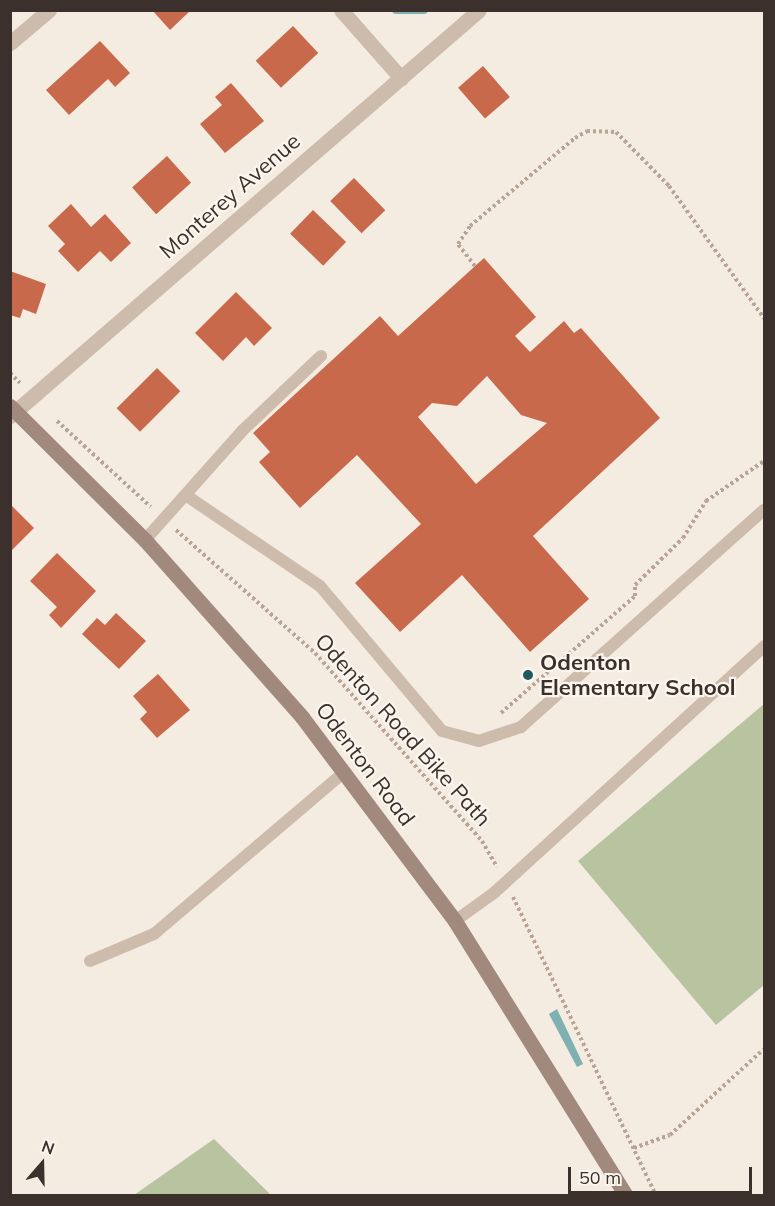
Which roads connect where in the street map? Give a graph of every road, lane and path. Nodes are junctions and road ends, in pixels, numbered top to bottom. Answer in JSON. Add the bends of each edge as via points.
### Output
{"nodes":[{"id":1,"x":49,"y":10,"type":"edge"},
{"id":2,"x":341,"y":10,"type":"edge"},
{"id":3,"x":479,"y":10,"type":"edge"},
{"id":4,"x":10,"y":43,"type":"edge"},
{"id":5,"x":400,"y":78,"type":"junction"},
{"id":6,"x":475,"y":266,"type":"dead end"},
{"id":7,"x":765,"y":318,"type":"edge"},
{"id":8,"x":321,"y":356,"type":"dead end"},
{"id":9,"x":10,"y":373,"type":"edge"},
{"id":10,"x":33,"y":396,"type":"junction"},
{"id":11,"x":12,"y":411,"type":"edge"},
{"id":12,"x":765,"y":461,"type":"edge"},
{"id":13,"x":187,"y":496,"type":"junction"},
{"id":14,"x":765,"y":510,"type":"edge"},
{"id":15,"x":165,"y":519,"type":"junction"},
{"id":16,"x":145,"y":540,"type":"junction"},
{"id":17,"x":765,"y":646,"type":"edge"},
{"id":18,"x":497,"y":714,"type":"dead end"},
{"id":19,"x":343,"y":773,"type":"junction"},
{"id":20,"x":505,"y":883,"type":"junction"},
{"id":21,"x":455,"y":921,"type":"junction"},
{"id":22,"x":90,"y":961,"type":"dead end"},
{"id":23,"x":765,"y":1050,"type":"edge"},
{"id":24,"x":634,"y":1148,"type":"junction"},
{"id":25,"x":626,"y":1196,"type":"edge"},
{"id":26,"x":656,"y":1196,"type":"edge"}],
"edges":[{"from":1,"to":4,"type":"street"},
{"from":2,"to":5,"type":"street"},
{"from":3,"to":5,"type":"street","name":"Monterey Avenue"},
{"from":5,"to":10,"type":"street","name":"Monterey Avenue"},
{"from":6,"to":7,"type":"path","via":[[458,244],[470,226],[575,138],[587,131],[616,132],[669,186]]},
{"from":8,"to":13,"type":"lane","via":[[242,431]]},
{"from":9,"to":10,"type":"path","name":"Odenton Road Bike Path"},
{"from":10,"to":11,"type":"street","name":"Monterey Avenue"},
{"from":10,"to":15,"type":"path","name":"Odenton Road Bike Path"},
{"from":11,"to":16,"type":"street","name":"Odenton Road"},
{"from":12,"to":18,"type":"path","via":[[706,501],[683,538],[635,585],[635,596]]},
{"from":13,"to":14,"type":"lane","via":[[320,586],[442,731],[479,741],[521,727]]},
{"from":13,"to":15,"type":"lane"},
{"from":15,"to":16,"type":"lane"},
{"from":15,"to":20,"type":"path","name":"Odenton Road Bike Path","via":[[209,564],[315,653],[482,841]]},
{"from":16,"to":19,"type":"street","name":"Odenton Road","via":[[302,717]]},
{"from":17,"to":20,"type":"lane"},
{"from":19,"to":21,"type":"street","name":"Odenton Road"},
{"from":19,"to":22,"type":"lane","via":[[313,794],[154,934]]},
{"from":20,"to":21,"type":"lane"},
{"from":20,"to":24,"type":"path","name":"Odenton Road Bike Path"},
{"from":21,"to":25,"type":"street","name":"Odenton Road"},
{"from":23,"to":24,"type":"path","via":[[670,1135]]},
{"from":24,"to":26,"type":"path","name":"Odenton Road Bike Path"}]}
